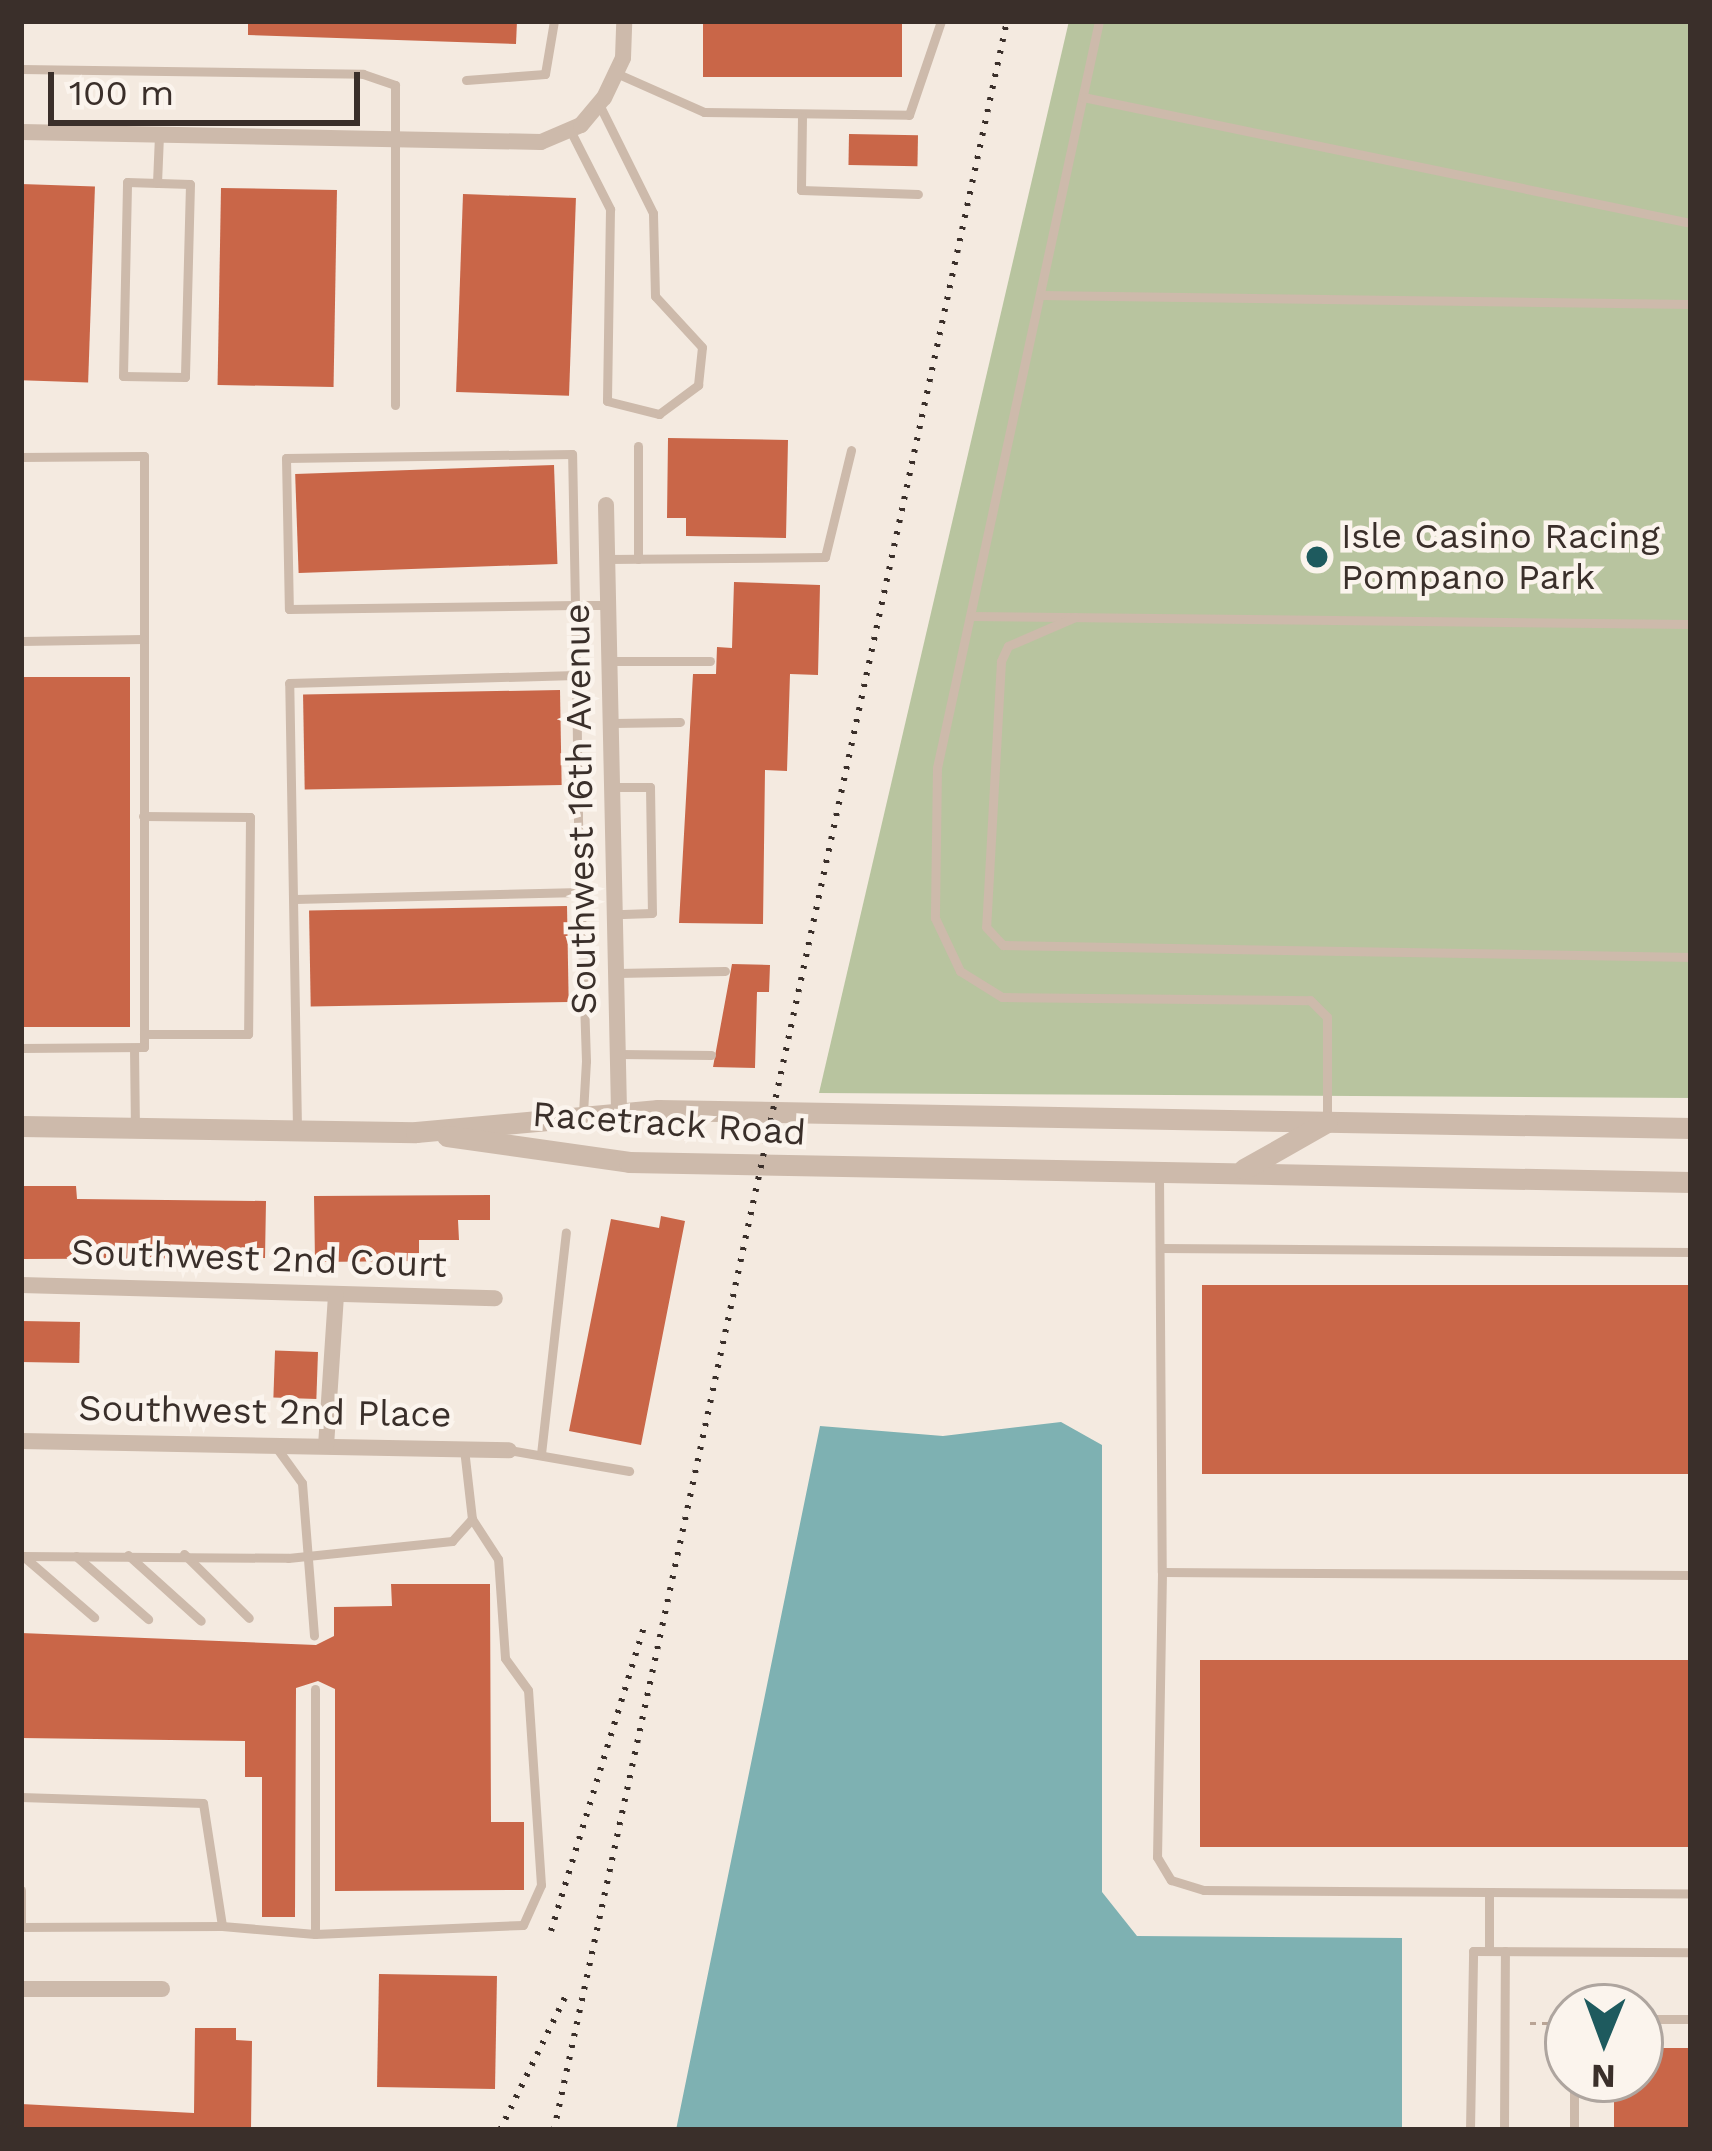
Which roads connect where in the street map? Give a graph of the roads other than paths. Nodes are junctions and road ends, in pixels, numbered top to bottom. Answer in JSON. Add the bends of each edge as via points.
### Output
{"nodes":[{"id":1,"x":554,"y":21,"type":"edge"},
{"id":2,"x":624,"y":21,"type":"edge"},
{"id":3,"x":941,"y":21,"type":"edge"},
{"id":4,"x":1099,"y":21,"type":"edge"},
{"id":5,"x":21,"y":69,"type":"edge"},
{"id":6,"x":616,"y":73,"type":"junction"},
{"id":7,"x":466,"y":80,"type":"dead end"},
{"id":8,"x":1083,"y":97,"type":"junction"},
{"id":9,"x":602,"y":101,"type":"junction"},
{"id":10,"x":802,"y":117,"type":"junction"},
{"id":11,"x":570,"y":130,"type":"junction"},
{"id":12,"x":21,"y":132,"type":"edge"},
{"id":13,"x":159,"y":136,"type":"junction"},
{"id":14,"x":396,"y":141,"type":"junction"},
{"id":15,"x":157,"y":183,"type":"junction"},
{"id":16,"x":918,"y":194,"type":"dead end"},
{"id":17,"x":1691,"y":224,"type":"edge"},
{"id":18,"x":1040,"y":295,"type":"junction"},
{"id":19,"x":1691,"y":304,"type":"edge"},
{"id":20,"x":395,"y":405,"type":"dead end"},
{"id":21,"x":638,"y":446,"type":"dead end"},
{"id":22,"x":851,"y":450,"type":"dead end"},
{"id":23,"x":21,"y":457,"type":"edge"},
{"id":24,"x":606,"y":505,"type":"dead end"},
{"id":25,"x":607,"y":559,"type":"junction"},
{"id":26,"x":638,"y":559,"type":"junction"},
{"id":27,"x":575,"y":604,"type":"junction"},
{"id":28,"x":609,"y":605,"type":"junction"},
{"id":29,"x":971,"y":616,"type":"junction"},
{"id":30,"x":1075,"y":617,"type":"junction"},
{"id":31,"x":1691,"y":624,"type":"edge"},
{"id":32,"x":143,"y":639,"type":"junction"},
{"id":33,"x":21,"y":640,"type":"edge"},
{"id":34,"x":611,"y":661,"type":"junction"},
{"id":35,"x":710,"y":661,"type":"dead end"},
{"id":36,"x":576,"y":675,"type":"junction"},
{"id":37,"x":680,"y":722,"type":"dead end"},
{"id":38,"x":614,"y":723,"type":"junction"},
{"id":39,"x":614,"y":787,"type":"junction"},
{"id":40,"x":143,"y":816,"type":"junction"},
{"id":41,"x":581,"y":892,"type":"junction"},
{"id":42,"x":295,"y":899,"type":"junction"},
{"id":43,"x":616,"y":914,"type":"junction"},
{"id":44,"x":1691,"y":957,"type":"edge"},
{"id":45,"x":725,"y":971,"type":"dead end"},
{"id":46,"x":616,"y":973,"type":"junction"},
{"id":47,"x":144,"y":1034,"type":"junction"},
{"id":48,"x":21,"y":1048,"type":"edge"},
{"id":49,"x":134,"y":1048,"type":"junction"},
{"id":50,"x":620,"y":1054,"type":"junction"},
{"id":51,"x":711,"y":1055,"type":"dead end"},
{"id":52,"x":620,"y":1111,"type":"junction"},
{"id":53,"x":583,"y":1112,"type":"junction"},
{"id":54,"x":1328,"y":1122,"type":"junction"},
{"id":55,"x":21,"y":1126,"type":"edge"},
{"id":56,"x":135,"y":1127,"type":"junction"},
{"id":57,"x":1691,"y":1128,"type":"edge"},
{"id":58,"x":297,"y":1130,"type":"junction"},
{"id":59,"x":416,"y":1132,"type":"junction"},
{"id":60,"x":1159,"y":1172,"type":"junction"},
{"id":61,"x":1232,"y":1173,"type":"junction"},
{"id":62,"x":1691,"y":1182,"type":"edge"},
{"id":63,"x":566,"y":1232,"type":"dead end"},
{"id":64,"x":1160,"y":1248,"type":"junction"},
{"id":65,"x":1691,"y":1252,"type":"edge"},
{"id":66,"x":21,"y":1285,"type":"edge"},
{"id":67,"x":336,"y":1295,"type":"junction"},
{"id":68,"x":495,"y":1298,"type":"dead end"},
{"id":69,"x":21,"y":1441,"type":"edge"},
{"id":70,"x":275,"y":1444,"type":"junction"},
{"id":71,"x":326,"y":1446,"type":"junction"},
{"id":72,"x":464,"y":1449,"type":"junction"},
{"id":73,"x":508,"y":1450,"type":"joint"},
{"id":74,"x":541,"y":1454,"type":"junction"},
{"id":75,"x":629,"y":1471,"type":"dead end"},
{"id":76,"x":472,"y":1520,"type":"junction"},
{"id":77,"x":313,"y":1548,"type":"junction"},
{"id":78,"x":184,"y":1554,"type":"junction"},
{"id":79,"x":128,"y":1555,"type":"junction"},
{"id":80,"x":22,"y":1556,"type":"edge"},
{"id":81,"x":76,"y":1556,"type":"junction"},
{"id":82,"x":1162,"y":1572,"type":"junction"},
{"id":83,"x":1691,"y":1575,"type":"edge"},
{"id":84,"x":94,"y":1617,"type":"dead end"},
{"id":85,"x":249,"y":1618,"type":"dead end"},
{"id":86,"x":148,"y":1619,"type":"dead end"},
{"id":87,"x":201,"y":1621,"type":"dead end"},
{"id":88,"x":314,"y":1636,"type":"dead end"},
{"id":89,"x":315,"y":1689,"type":"dead end"},
{"id":90,"x":21,"y":1797,"type":"edge"},
{"id":91,"x":21,"y":1890,"type":"edge"},
{"id":92,"x":1489,"y":1892,"type":"junction"},
{"id":93,"x":1691,"y":1893,"type":"edge"},
{"id":94,"x":221,"y":1926,"type":"junction"},
{"id":95,"x":21,"y":1927,"type":"edge"},
{"id":96,"x":315,"y":1934,"type":"junction"},
{"id":97,"x":1489,"y":1951,"type":"junction"},
{"id":98,"x":1505,"y":1951,"type":"junction"},
{"id":99,"x":1691,"y":1952,"type":"edge"},
{"id":100,"x":162,"y":1989,"type":"dead end"},
{"id":101,"x":21,"y":1990,"type":"edge"},
{"id":102,"x":1470,"y":2130,"type":"edge"},
{"id":103,"x":1504,"y":2130,"type":"edge"}],
"edges":[{"from":1,"to":7,"type":"lane","via":[[545,74]]},
{"from":2,"to":6,"type":"street"},
{"from":3,"to":10,"type":"lane","via":[[909,115]]},
{"from":4,"to":8,"type":"lane"},
{"from":5,"to":14,"type":"lane","via":[[363,74],[395,85]]},
{"from":6,"to":9,"type":"street"},
{"from":6,"to":10,"type":"lane","via":[[704,112]]},
{"from":8,"to":17,"type":"lane"},
{"from":8,"to":18,"type":"lane"},
{"from":9,"to":11,"type":"street"},
{"from":9,"to":11,"type":"lane","via":[[653,213],[655,296],[702,347],[698,385],[659,414],[607,401],[610,209]]},
{"from":10,"to":16,"type":"lane","via":[[802,190]]},
{"from":11,"to":14,"type":"street","via":[[541,142]]},
{"from":12,"to":13,"type":"street"},
{"from":13,"to":14,"type":"street"},
{"from":13,"to":15,"type":"lane"},
{"from":14,"to":20,"type":"lane"},
{"from":15,"to":15,"type":"lane","via":[[127,182],[123,376],[185,377],[190,184]]},
{"from":18,"to":19,"type":"lane"},
{"from":18,"to":29,"type":"lane"},
{"from":21,"to":26,"type":"lane"},
{"from":22,"to":26,"type":"lane","via":[[825,557]]},
{"from":23,"to":32,"type":"lane","via":[[143,456]]},
{"from":24,"to":25,"type":"street","name":"Southwest 16th Avenue"},
{"from":25,"to":26,"type":"lane"},
{"from":25,"to":28,"type":"street","name":"Southwest 16th Avenue"},
{"from":27,"to":27,"type":"lane","via":[[289,609],[286,458],[572,454]]},
{"from":27,"to":28,"type":"lane"},
{"from":27,"to":36,"type":"lane"},
{"from":28,"to":34,"type":"street","name":"Southwest 16th Avenue"},
{"from":29,"to":30,"type":"lane"},
{"from":29,"to":54,"type":"lane","via":[[937,768],[935,918],[960,971],[1002,997],[1310,1000],[1327,1017]]},
{"from":30,"to":31,"type":"lane"},
{"from":30,"to":44,"type":"lane","via":[[1021,639],[1001,661],[986,926],[1004,945]]},
{"from":32,"to":33,"type":"lane"},
{"from":32,"to":40,"type":"lane"},
{"from":34,"to":35,"type":"lane"},
{"from":34,"to":38,"type":"street","name":"Southwest 16th Avenue"},
{"from":36,"to":41,"type":"lane"},
{"from":36,"to":42,"type":"lane","via":[[289,683]]},
{"from":37,"to":38,"type":"lane"},
{"from":38,"to":39,"type":"street","name":"Southwest 16th Avenue"},
{"from":39,"to":43,"type":"street","name":"Southwest 16th Avenue"},
{"from":39,"to":43,"type":"lane","via":[[650,787],[652,913]]},
{"from":40,"to":47,"type":"lane"},
{"from":40,"to":47,"type":"lane","via":[[250,817],[248,1034]]},
{"from":41,"to":42,"type":"lane"},
{"from":41,"to":53,"type":"lane"},
{"from":42,"to":58,"type":"lane"},
{"from":43,"to":46,"type":"street","name":"Southwest 16th Avenue"},
{"from":45,"to":46,"type":"lane"},
{"from":46,"to":50,"type":"street","name":"Southwest 16th Avenue"},
{"from":47,"to":49,"type":"lane"},
{"from":48,"to":49,"type":"lane"},
{"from":49,"to":56,"type":"lane"},
{"from":50,"to":51,"type":"lane"},
{"from":50,"to":52,"type":"street","name":"Southwest 16th Avenue"},
{"from":52,"to":53,"type":"street","name":"Racetrack Road"},
{"from":52,"to":54,"type":"street","name":"Racetrack Road"},
{"from":53,"to":59,"type":"street","name":"Racetrack Road"},
{"from":54,"to":57,"type":"street","name":"Racetrack Road"},
{"from":54,"to":61,"type":"street","via":[[1298,1148]]},
{"from":55,"to":56,"type":"street"},
{"from":56,"to":58,"type":"street"},
{"from":58,"to":59,"type":"street"},
{"from":59,"to":60,"type":"street","name":"Racetrack Road","via":[[629,1162]]},
{"from":60,"to":61,"type":"street","name":"Racetrack Road"},
{"from":60,"to":64,"type":"lane"},
{"from":61,"to":62,"type":"street","name":"Racetrack Road"},
{"from":63,"to":74,"type":"lane"},
{"from":64,"to":65,"type":"lane"},
{"from":64,"to":82,"type":"lane"},
{"from":66,"to":67,"type":"street","name":"Southwest 2nd Court"},
{"from":67,"to":68,"type":"street","name":"Southwest 2nd Court"},
{"from":67,"to":71,"type":"street"},
{"from":69,"to":70,"type":"street","name":"Southwest 2nd Place"},
{"from":70,"to":71,"type":"street","name":"Southwest 2nd Place"},
{"from":70,"to":77,"type":"lane","via":[[302,1483]]},
{"from":71,"to":72,"type":"street","name":"Southwest 2nd Place"},
{"from":72,"to":73,"type":"street","name":"Southwest 2nd Place"},
{"from":72,"to":76,"type":"lane"},
{"from":73,"to":74,"type":"lane"},
{"from":74,"to":75,"type":"lane"},
{"from":76,"to":77,"type":"lane","via":[[452,1541]]},
{"from":76,"to":96,"type":"lane","via":[[498,1559],[505,1658],[528,1690],[541,1885],[523,1925]]},
{"from":77,"to":78,"type":"lane","via":[[289,1558]]},
{"from":77,"to":88,"type":"lane"},
{"from":78,"to":79,"type":"lane"},
{"from":78,"to":85,"type":"lane"},
{"from":79,"to":81,"type":"lane"},
{"from":79,"to":87,"type":"lane"},
{"from":80,"to":81,"type":"lane"},
{"from":80,"to":84,"type":"lane"},
{"from":81,"to":86,"type":"lane"},
{"from":82,"to":83,"type":"lane"},
{"from":82,"to":92,"type":"lane","via":[[1161,1872],[1204,1890]]},
{"from":89,"to":96,"type":"lane"},
{"from":90,"to":94,"type":"lane","via":[[203,1803]]},
{"from":91,"to":95,"type":"lane"},
{"from":92,"to":93,"type":"lane"},
{"from":92,"to":97,"type":"lane"},
{"from":94,"to":95,"type":"lane"},
{"from":94,"to":96,"type":"lane"},
{"from":97,"to":98,"type":"lane"},
{"from":97,"to":102,"type":"lane","via":[[1473,1951]]},
{"from":98,"to":99,"type":"lane"},
{"from":98,"to":103,"type":"lane"},
{"from":100,"to":101,"type":"street"}]}
